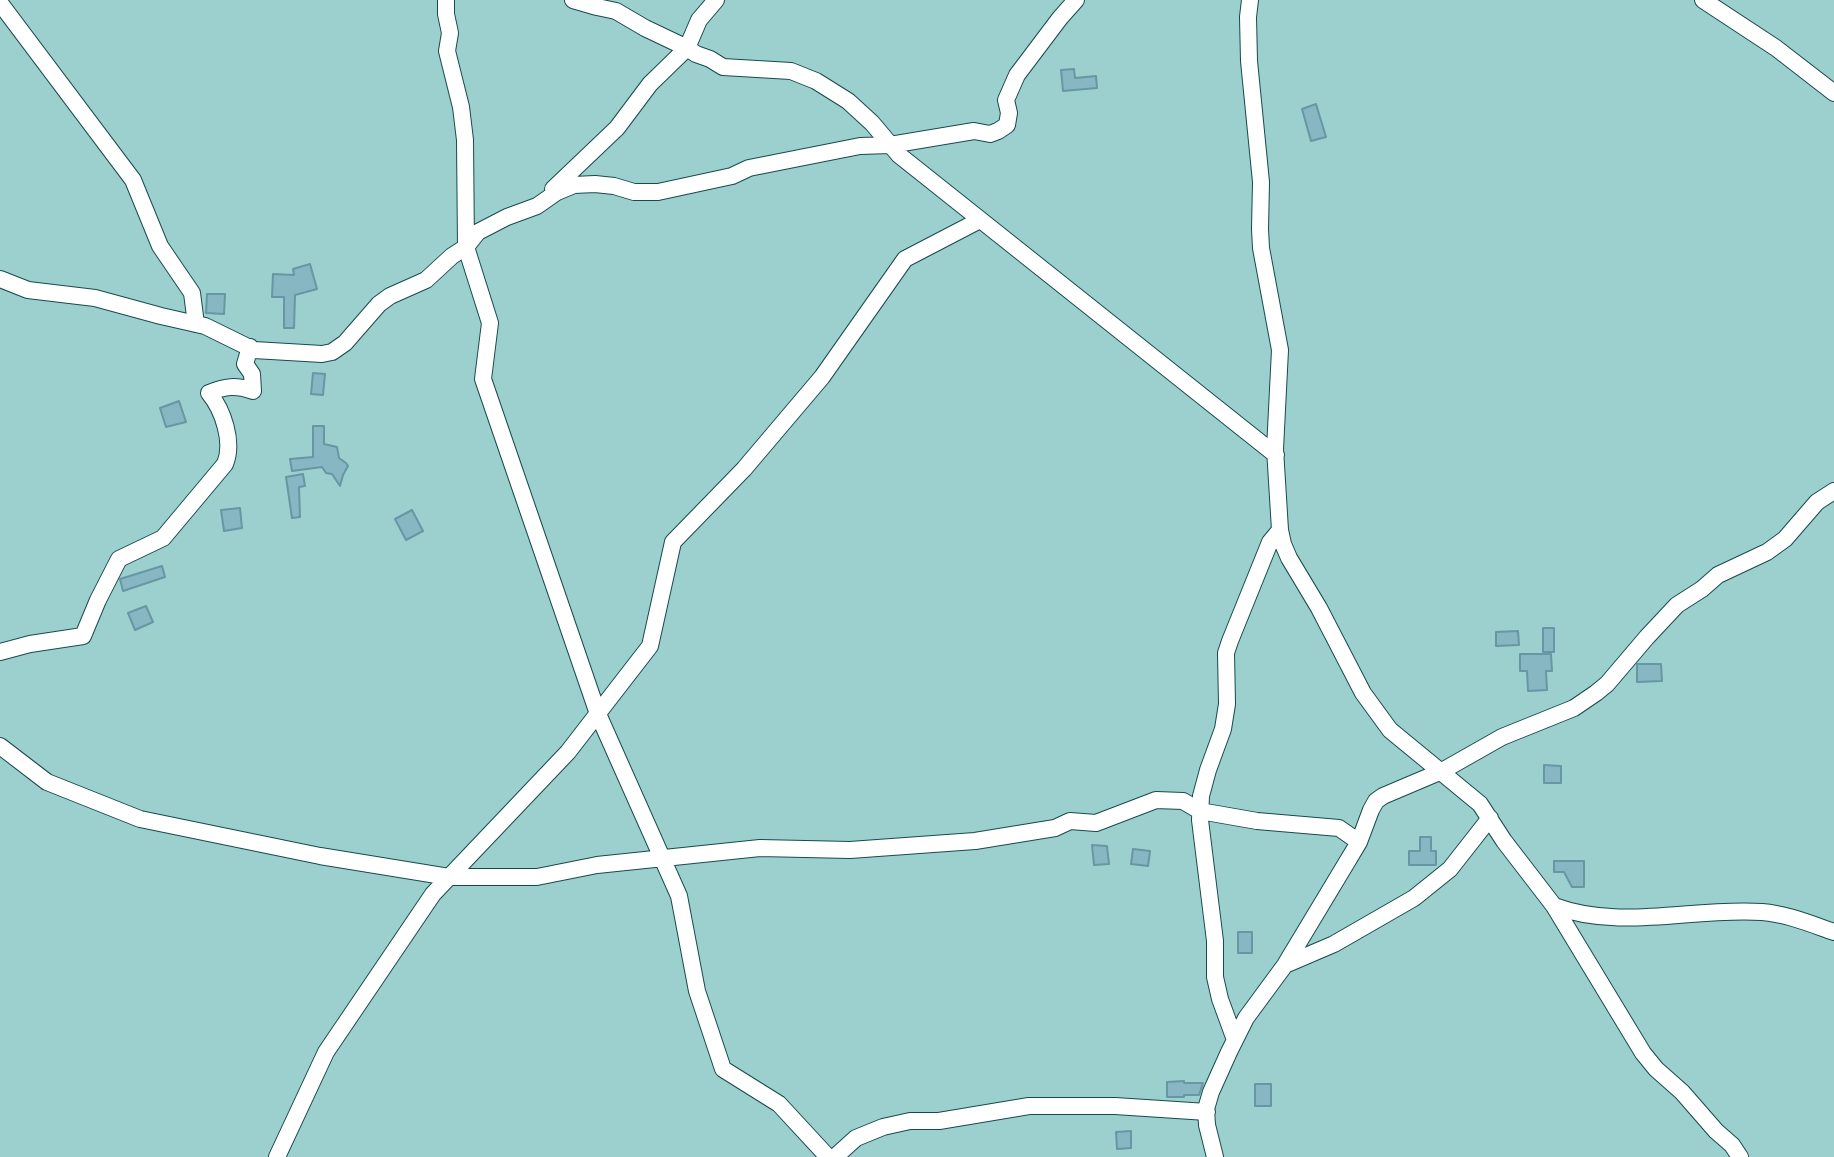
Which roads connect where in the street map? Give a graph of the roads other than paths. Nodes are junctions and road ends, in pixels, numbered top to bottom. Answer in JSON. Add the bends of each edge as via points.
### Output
{"nodes":[{"id":1,"x":446,"y":0,"type":"edge"},
{"id":2,"x":573,"y":0,"type":"edge"},
{"id":3,"x":716,"y":0,"type":"edge"},
{"id":4,"x":1076,"y":0,"type":"edge"},
{"id":5,"x":1250,"y":0,"type":"edge"},
{"id":6,"x":1703,"y":0,"type":"edge"},
{"id":7,"x":0,"y":3,"type":"edge"},
{"id":8,"x":688,"y":48,"type":"junction"},
{"id":9,"x":1834,"y":93,"type":"edge"},
{"id":10,"x":890,"y":145,"type":"junction"},
{"id":11,"x":537,"y":206,"type":"junction"},
{"id":12,"x":980,"y":220,"type":"junction"},
{"id":13,"x":466,"y":247,"type":"junction"},
{"id":14,"x":0,"y":279,"type":"edge"},
{"id":15,"x":196,"y":324,"type":"junction"},
{"id":16,"x":250,"y":348,"type":"junction"},
{"id":17,"x":1276,"y":455,"type":"junction"},
{"id":18,"x":1834,"y":491,"type":"edge"},
{"id":19,"x":1280,"y":530,"type":"junction"},
{"id":20,"x":0,"y":652,"type":"edge"},
{"id":21,"x":598,"y":714,"type":"junction"},
{"id":22,"x":0,"y":746,"type":"edge"},
{"id":23,"x":1442,"y":771,"type":"junction"},
{"id":24,"x":1200,"y":811,"type":"junction"},
{"id":25,"x":1490,"y":818,"type":"junction"},
{"id":26,"x":1359,"y":842,"type":"junction"},
{"id":27,"x":662,"y":860,"type":"junction"},
{"id":28,"x":449,"y":877,"type":"junction"},
{"id":29,"x":1554,"y":906,"type":"junction"},
{"id":30,"x":1834,"y":932,"type":"edge"},
{"id":31,"x":1285,"y":965,"type":"junction"},
{"id":32,"x":1235,"y":1040,"type":"junction"},
{"id":33,"x":1207,"y":1112,"type":"junction"},
{"id":34,"x":278,"y":1157,"type":"edge"},
{"id":35,"x":828,"y":1157,"type":"edge"},
{"id":36,"x":835,"y":1157,"type":"edge"},
{"id":37,"x":1215,"y":1157,"type":"edge"},
{"id":38,"x":1740,"y":1157,"type":"edge"}],
"edges":[{"from":1,"to":13,"type":"street","via":[[447,51],[465,140]]},
{"from":2,"to":8,"type":"street","via":[[616,11]]},
{"from":3,"to":8,"type":"street","via":[[699,20]]},
{"from":4,"to":10,"type":"street","via":[[1017,75],[1006,100],[1007,125],[990,134],[974,131]]},
{"from":5,"to":17,"type":"street","via":[[1249,61],[1261,182],[1261,239],[1280,350]]},
{"from":6,"to":9,"type":"street"},
{"from":7,"to":15,"type":"street","via":[[134,180],[160,246],[192,293]]},
{"from":8,"to":10,"type":"street","via":[[723,67],[791,71],[816,81],[848,102]]},
{"from":8,"to":11,"type":"street","via":[[650,84],[617,128]]},
{"from":10,"to":11,"type":"street","via":[[860,146],[767,164],[658,192],[574,185]]},
{"from":10,"to":12,"type":"street"},
{"from":11,"to":13,"type":"street","via":[[478,232]]},
{"from":12,"to":17,"type":"street"},
{"from":12,"to":21,"type":"street","via":[[905,259],[822,377],[744,469],[673,542],[650,646]]},
{"from":13,"to":16,"type":"street","via":[[426,280],[379,304],[332,352]]},
{"from":13,"to":21,"type":"street","via":[[490,324],[483,379]]},
{"from":14,"to":15,"type":"street","via":[[28,290],[95,298]]},
{"from":15,"to":16,"type":"street"},
{"from":16,"to":20,"type":"street","via":[[245,364],[252,374],[253,391],[237,386],[209,393],[218,404],[227,434],[225,464],[163,538],[119,559],[83,636]]},
{"from":17,"to":19,"type":"street"},
{"from":18,"to":23,"type":"street","via":[[1817,502],[1786,539],[1718,575],[1677,605],[1596,693]]},
{"from":19,"to":23,"type":"street","via":[[1289,558],[1363,693],[1390,730]]},
{"from":19,"to":24,"type":"street","via":[[1270,542],[1226,653],[1223,729]]},
{"from":21,"to":27,"type":"street"},
{"from":21,"to":28,"type":"street"},
{"from":22,"to":28,"type":"street","via":[[47,782],[140,819]]},
{"from":23,"to":25,"type":"street"},
{"from":23,"to":26,"type":"street","via":[[1376,801]]},
{"from":24,"to":26,"type":"street","via":[[1339,828]]},
{"from":24,"to":27,"type":"street","via":[[1183,801],[1156,800],[1096,823],[1070,821],[1055,828],[975,841],[850,850],[760,848]]},
{"from":24,"to":32,"type":"street","via":[[1215,977]]},
{"from":25,"to":29,"type":"street"},
{"from":25,"to":31,"type":"street","via":[[1450,869],[1414,898],[1334,944]]},
{"from":26,"to":31,"type":"street"},
{"from":27,"to":28,"type":"street","via":[[597,865],[537,877]]},
{"from":27,"to":35,"type":"street","via":[[679,896],[697,990],[723,1069],[779,1104]]},
{"from":28,"to":34,"type":"street","via":[[326,1052]]},
{"from":29,"to":30,"type":"street","via":[[1601,917],[1762,912]]},
{"from":29,"to":38,"type":"street","via":[[1643,1054]]},
{"from":31,"to":32,"type":"street"},
{"from":32,"to":33,"type":"street","via":[[1211,1092]]},
{"from":33,"to":36,"type":"street","via":[[1029,1106],[883,1127],[856,1138]]},
{"from":33,"to":37,"type":"street"}]}
